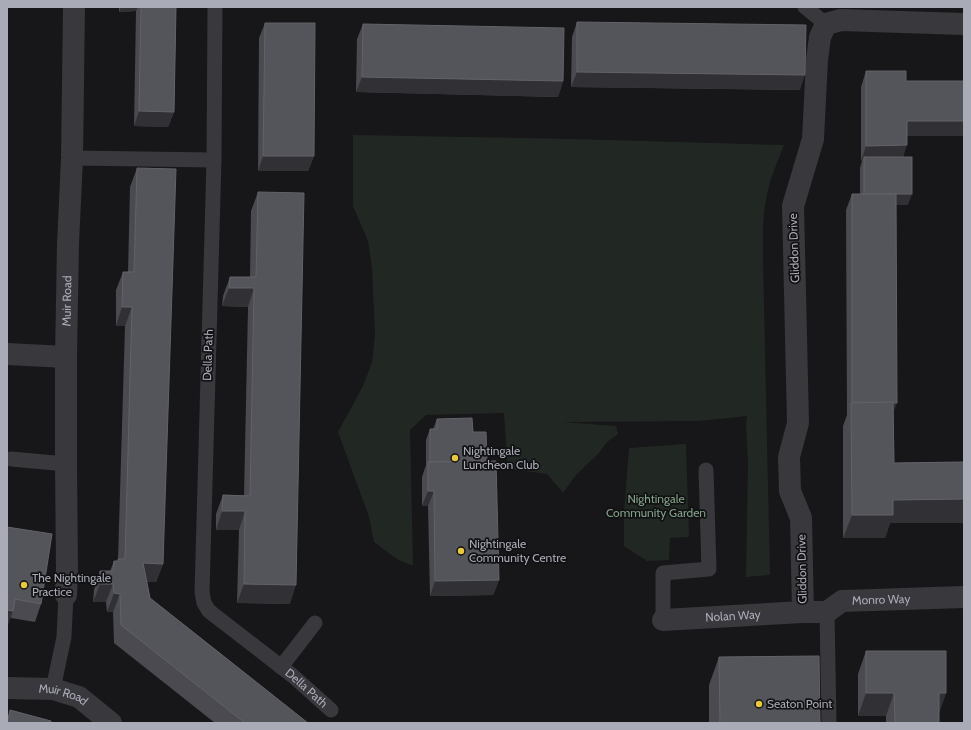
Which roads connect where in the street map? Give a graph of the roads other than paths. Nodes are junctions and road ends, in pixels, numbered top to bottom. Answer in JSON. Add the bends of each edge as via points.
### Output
{"nodes":[{"id":1,"x":74,"y":7,"type":"edge"},
{"id":2,"x":215,"y":7,"type":"edge"},
{"id":3,"x":805,"y":7,"type":"edge"},
{"id":4,"x":826,"y":24,"type":"junction"},
{"id":5,"x":964,"y":24,"type":"edge"},
{"id":6,"x":72,"y":158,"type":"junction"},
{"id":7,"x":214,"y":160,"type":"junction"},
{"id":8,"x":7,"y":354,"type":"edge"},
{"id":9,"x":66,"y":357,"type":"junction"},
{"id":10,"x":12,"y":458,"type":"dead end"},
{"id":11,"x":66,"y":464,"type":"junction"},
{"id":12,"x":706,"y":470,"type":"dead end"},
{"id":13,"x":66,"y":595,"type":"joint"},
{"id":14,"x":964,"y":597,"type":"edge"},
{"id":15,"x":803,"y":612,"type":"junction"},
{"id":16,"x":827,"y":612,"type":"junction"},
{"id":17,"x":663,"y":620,"type":"joint"},
{"id":18,"x":315,"y":623,"type":"dead end"},
{"id":19,"x":281,"y":667,"type":"junction"},
{"id":20,"x":7,"y":688,"type":"edge"},
{"id":21,"x":54,"y":689,"type":"junction"},
{"id":22,"x":331,"y":710,"type":"dead end"},
{"id":23,"x":111,"y":723,"type":"edge"},
{"id":24,"x":829,"y":723,"type":"edge"}],
"edges":[{"from":1,"to":6,"type":"street","name":"Muir Road"},
{"from":2,"to":7,"type":"lane","name":"Della Path"},
{"from":3,"to":4,"type":"lane"},
{"from":4,"to":5,"type":"street","via":[[841,20]]},
{"from":4,"to":15,"type":"street","name":"Gliddon Drive","via":[[820,37],[816,66],[812,139],[793,206],[798,423],[789,457],[790,491],[801,518]]},
{"from":6,"to":7,"type":"lane"},
{"from":6,"to":9,"type":"street","name":"Muir Road"},
{"from":7,"to":19,"type":"lane","name":"Della Path","via":[[202,592],[204,604],[209,611]]},
{"from":8,"to":9,"type":"street"},
{"from":9,"to":11,"type":"street","name":"Muir Road"},
{"from":10,"to":11,"type":"lane"},
{"from":11,"to":13,"type":"street","name":"Muir Road"},
{"from":12,"to":17,"type":"lane","via":[[709,569],[663,573]]},
{"from":13,"to":21,"type":"lane","via":[[64,637]]},
{"from":14,"to":16,"type":"street","name":"Monro Way","via":[[842,601]]},
{"from":15,"to":16,"type":"street"},
{"from":15,"to":17,"type":"street","name":"Nolan Way"},
{"from":16,"to":24,"type":"lane"},
{"from":18,"to":19,"type":"lane","name":"Della Path"},
{"from":19,"to":22,"type":"lane","name":"Della Path"},
{"from":20,"to":21,"type":"street","name":"Muir Road"},
{"from":21,"to":23,"type":"street","name":"Muir Road","via":[[78,697]]}]}
